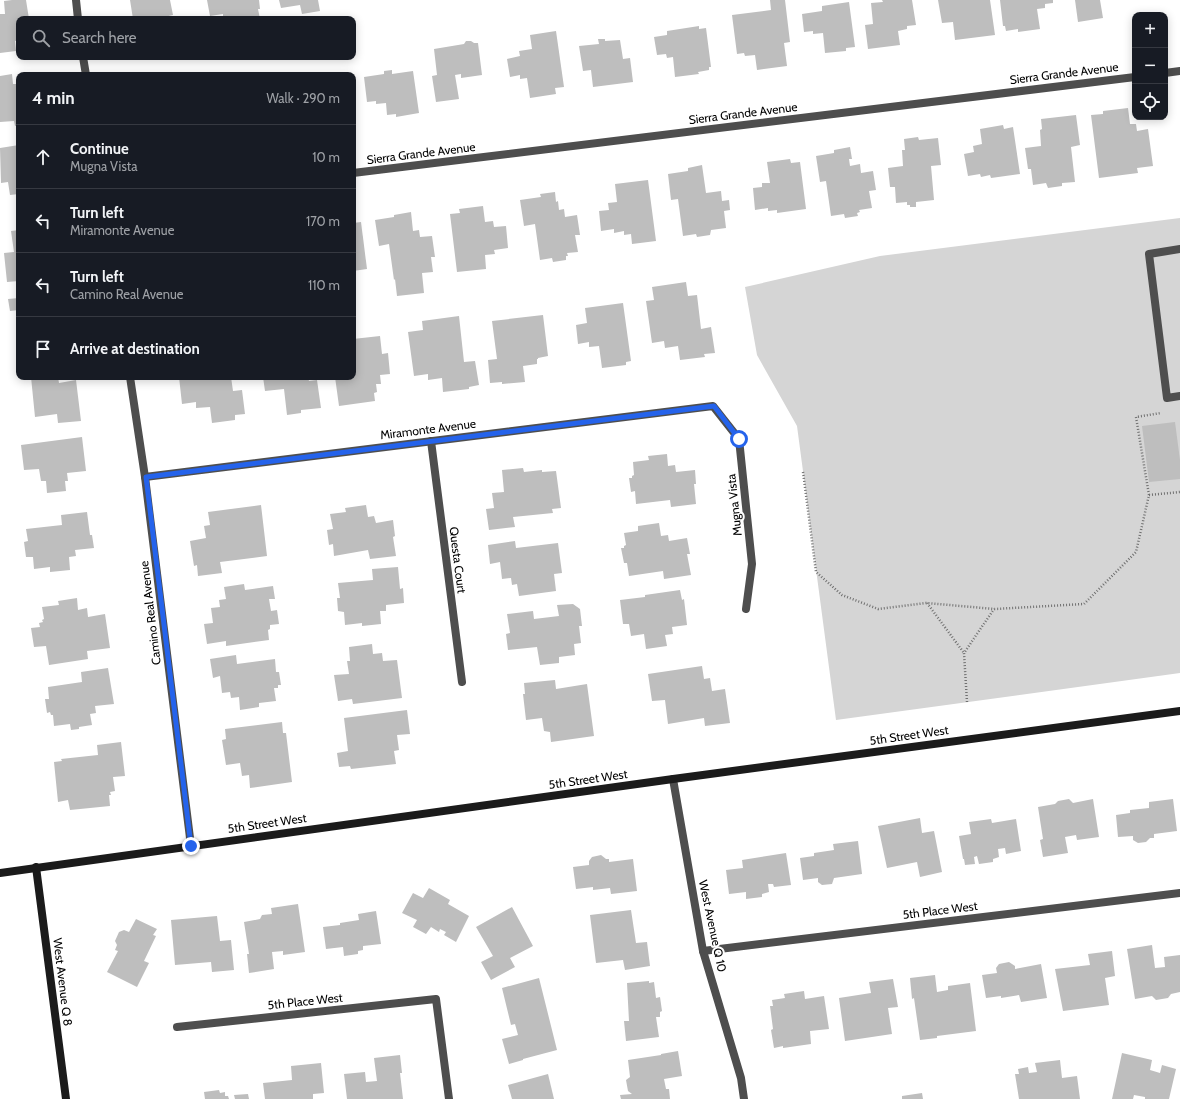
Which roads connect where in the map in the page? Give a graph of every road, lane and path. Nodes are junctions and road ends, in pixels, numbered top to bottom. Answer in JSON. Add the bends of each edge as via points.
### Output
{"nodes":[{"id":1,"x":76,"y":0,"type":"edge"},
{"id":2,"x":78,"y":16,"type":"edge"},
{"id":3,"x":84,"y":60,"type":"edge"},
{"id":4,"x":1180,"y":71,"type":"edge"},
{"id":5,"x":86,"y":72,"type":"edge"},
{"id":6,"x":1168,"y":73,"type":"edge"},
{"id":7,"x":1132,"y":76,"type":"edge"},
{"id":8,"x":356,"y":173,"type":"edge"},
{"id":9,"x":1180,"y":249,"type":"edge"},
{"id":10,"x":130,"y":380,"type":"edge"},
{"id":11,"x":1180,"y":396,"type":"edge"},
{"id":12,"x":714,"y":406,"type":"joint"},
{"id":13,"x":1165,"y":412,"type":"dead end"},
{"id":14,"x":431,"y":441,"type":"junction"},
{"id":15,"x":803,"y":472,"type":"dead end"},
{"id":16,"x":146,"y":477,"type":"junction"},
{"id":17,"x":1180,"y":492,"type":"edge"},
{"id":18,"x":1150,"y":495,"type":"junction"},
{"id":19,"x":926,"y":603,"type":"junction"},
{"id":20,"x":746,"y":609,"type":"dead end"},
{"id":21,"x":995,"y":609,"type":"junction"},
{"id":22,"x":964,"y":653,"type":"junction"},
{"id":23,"x":462,"y":682,"type":"dead end"},
{"id":24,"x":967,"y":702,"type":"dead end"},
{"id":25,"x":1180,"y":711,"type":"edge"},
{"id":26,"x":673,"y":779,"type":"junction"},
{"id":27,"x":191,"y":846,"type":"junction"},
{"id":28,"x":36,"y":867,"type":"junction"},
{"id":29,"x":0,"y":873,"type":"edge"},
{"id":30,"x":1180,"y":893,"type":"edge"},
{"id":31,"x":704,"y":952,"type":"junction"},
{"id":32,"x":177,"y":1027,"type":"dead end"},
{"id":33,"x":66,"y":1099,"type":"edge"},
{"id":34,"x":449,"y":1099,"type":"edge"},
{"id":35,"x":744,"y":1099,"type":"edge"}],
"edges":[{"from":1,"to":2,"type":"street"},
{"from":3,"to":5,"type":"street"},
{"from":4,"to":6,"type":"street"},
{"from":7,"to":8,"type":"street","name":"Sierra Grande Avenue"},
{"from":9,"to":11,"type":"street","via":[[1149,254],[1167,398]]},
{"from":10,"to":16,"type":"street","name":"Camino Real Avenue"},
{"from":12,"to":14,"type":"street","name":"Miramonte Avenue"},
{"from":12,"to":20,"type":"street","name":"Mugna Vista","via":[[739,439],[752,564]]},
{"from":13,"to":18,"type":"path","via":[[1136,417]]},
{"from":14,"to":16,"type":"street","name":"Miramonte Avenue"},
{"from":14,"to":23,"type":"street","name":"Questa Court"},
{"from":15,"to":19,"type":"path","via":[[816,572],[842,594],[878,609]]},
{"from":16,"to":27,"type":"street","name":"Camino Real Avenue"},
{"from":17,"to":18,"type":"path"},
{"from":18,"to":21,"type":"path","via":[[1136,552],[1084,604]]},
{"from":19,"to":21,"type":"path"},
{"from":19,"to":22,"type":"path"},
{"from":21,"to":22,"type":"path"},
{"from":22,"to":24,"type":"path"},
{"from":25,"to":26,"type":"street","name":"5th Street West"},
{"from":26,"to":27,"type":"street","name":"5th Street West"},
{"from":26,"to":31,"type":"street","name":"West Avenue Q 10"},
{"from":27,"to":28,"type":"street","name":"5th Street West"},
{"from":28,"to":29,"type":"street","name":"5th Street West"},
{"from":28,"to":33,"type":"street","name":"West Avenue Q 8"},
{"from":30,"to":31,"type":"street","name":"5th Place West"},
{"from":31,"to":35,"type":"street","name":"West Avenue Q 10","via":[[741,1078]]},
{"from":32,"to":34,"type":"street","name":"5th Place West","via":[[436,999]]}]}
